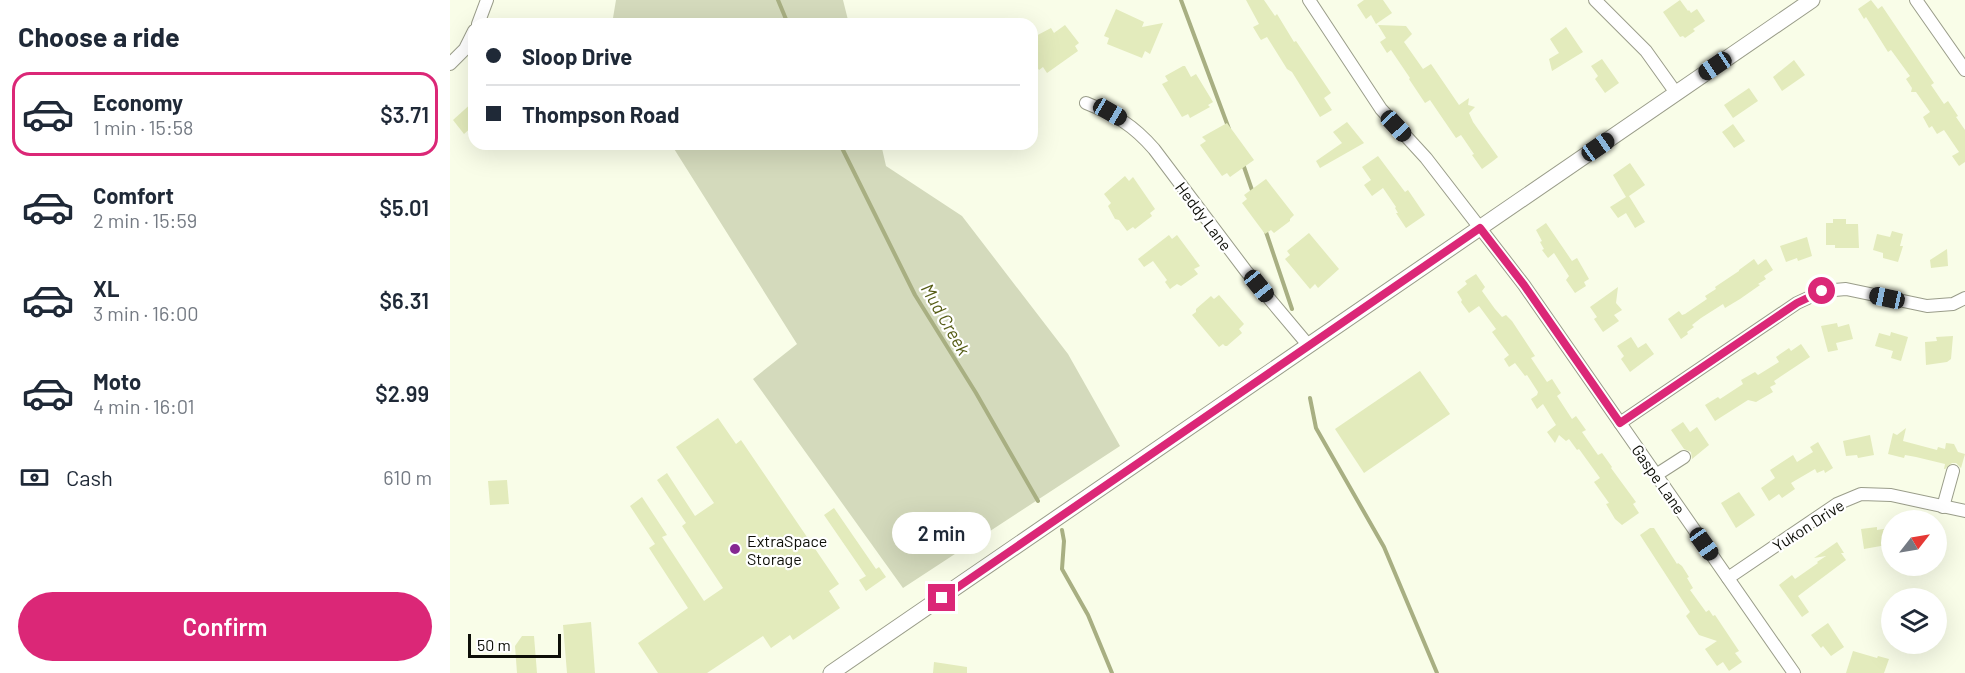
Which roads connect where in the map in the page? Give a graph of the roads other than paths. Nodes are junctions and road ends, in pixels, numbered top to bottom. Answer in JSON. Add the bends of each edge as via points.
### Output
{"nodes":[{"id":1,"x":487,"y":0,"type":"edge"},
{"id":2,"x":1309,"y":0,"type":"edge"},
{"id":3,"x":1595,"y":0,"type":"edge"},
{"id":4,"x":1812,"y":0,"type":"edge"},
{"id":5,"x":1916,"y":0,"type":"edge"},
{"id":6,"x":480,"y":18,"type":"edge"},
{"id":7,"x":468,"y":43,"type":"edge"},
{"id":8,"x":450,"y":64,"type":"edge"},
{"id":9,"x":1965,"y":70,"type":"edge"},
{"id":10,"x":1677,"y":93,"type":"junction"},
{"id":11,"x":1086,"y":103,"type":"dead end"},
{"id":12,"x":1480,"y":228,"type":"junction"},
{"id":13,"x":1965,"y":298,"type":"edge"},
{"id":14,"x":1309,"y":346,"type":"junction"},
{"id":15,"x":1620,"y":423,"type":"junction"},
{"id":16,"x":1684,"y":457,"type":"dead end"},
{"id":17,"x":1953,"y":471,"type":"dead end"},
{"id":18,"x":1656,"y":475,"type":"junction"},
{"id":19,"x":1943,"y":507,"type":"junction"},
{"id":20,"x":1965,"y":511,"type":"edge"},
{"id":21,"x":1728,"y":578,"type":"junction"},
{"id":22,"x":831,"y":673,"type":"edge"},
{"id":23,"x":1794,"y":673,"type":"edge"}],
"edges":[{"from":1,"to":6,"type":"street"},
{"from":2,"to":12,"type":"street","name":"Gaspe Lane","via":[[1381,110],[1426,158]]},
{"from":3,"to":10,"type":"street","via":[[1646,51]]},
{"from":4,"to":10,"type":"street"},
{"from":5,"to":9,"type":"street"},
{"from":7,"to":8,"type":"street"},
{"from":10,"to":12,"type":"street"},
{"from":11,"to":14,"type":"street","name":"Heddy Lane","via":[[1110,112],[1141,134]]},
{"from":12,"to":14,"type":"street"},
{"from":12,"to":15,"type":"street","name":"Gaspe Lane"},
{"from":13,"to":15,"type":"street","via":[[1953,304],[1927,306],[1846,289],[1822,291],[1797,303]]},
{"from":14,"to":22,"type":"street"},
{"from":15,"to":18,"type":"street","name":"Gaspe Lane"},
{"from":16,"to":18,"type":"street"},
{"from":17,"to":19,"type":"street"},
{"from":18,"to":21,"type":"street","name":"Gaspe Lane"},
{"from":19,"to":20,"type":"street","name":"Yukon Drive"},
{"from":19,"to":21,"type":"street","name":"Yukon Drive","via":[[1891,495],[1861,494],[1837,504]]},
{"from":21,"to":23,"type":"street","name":"Gaspe Lane"}]}
